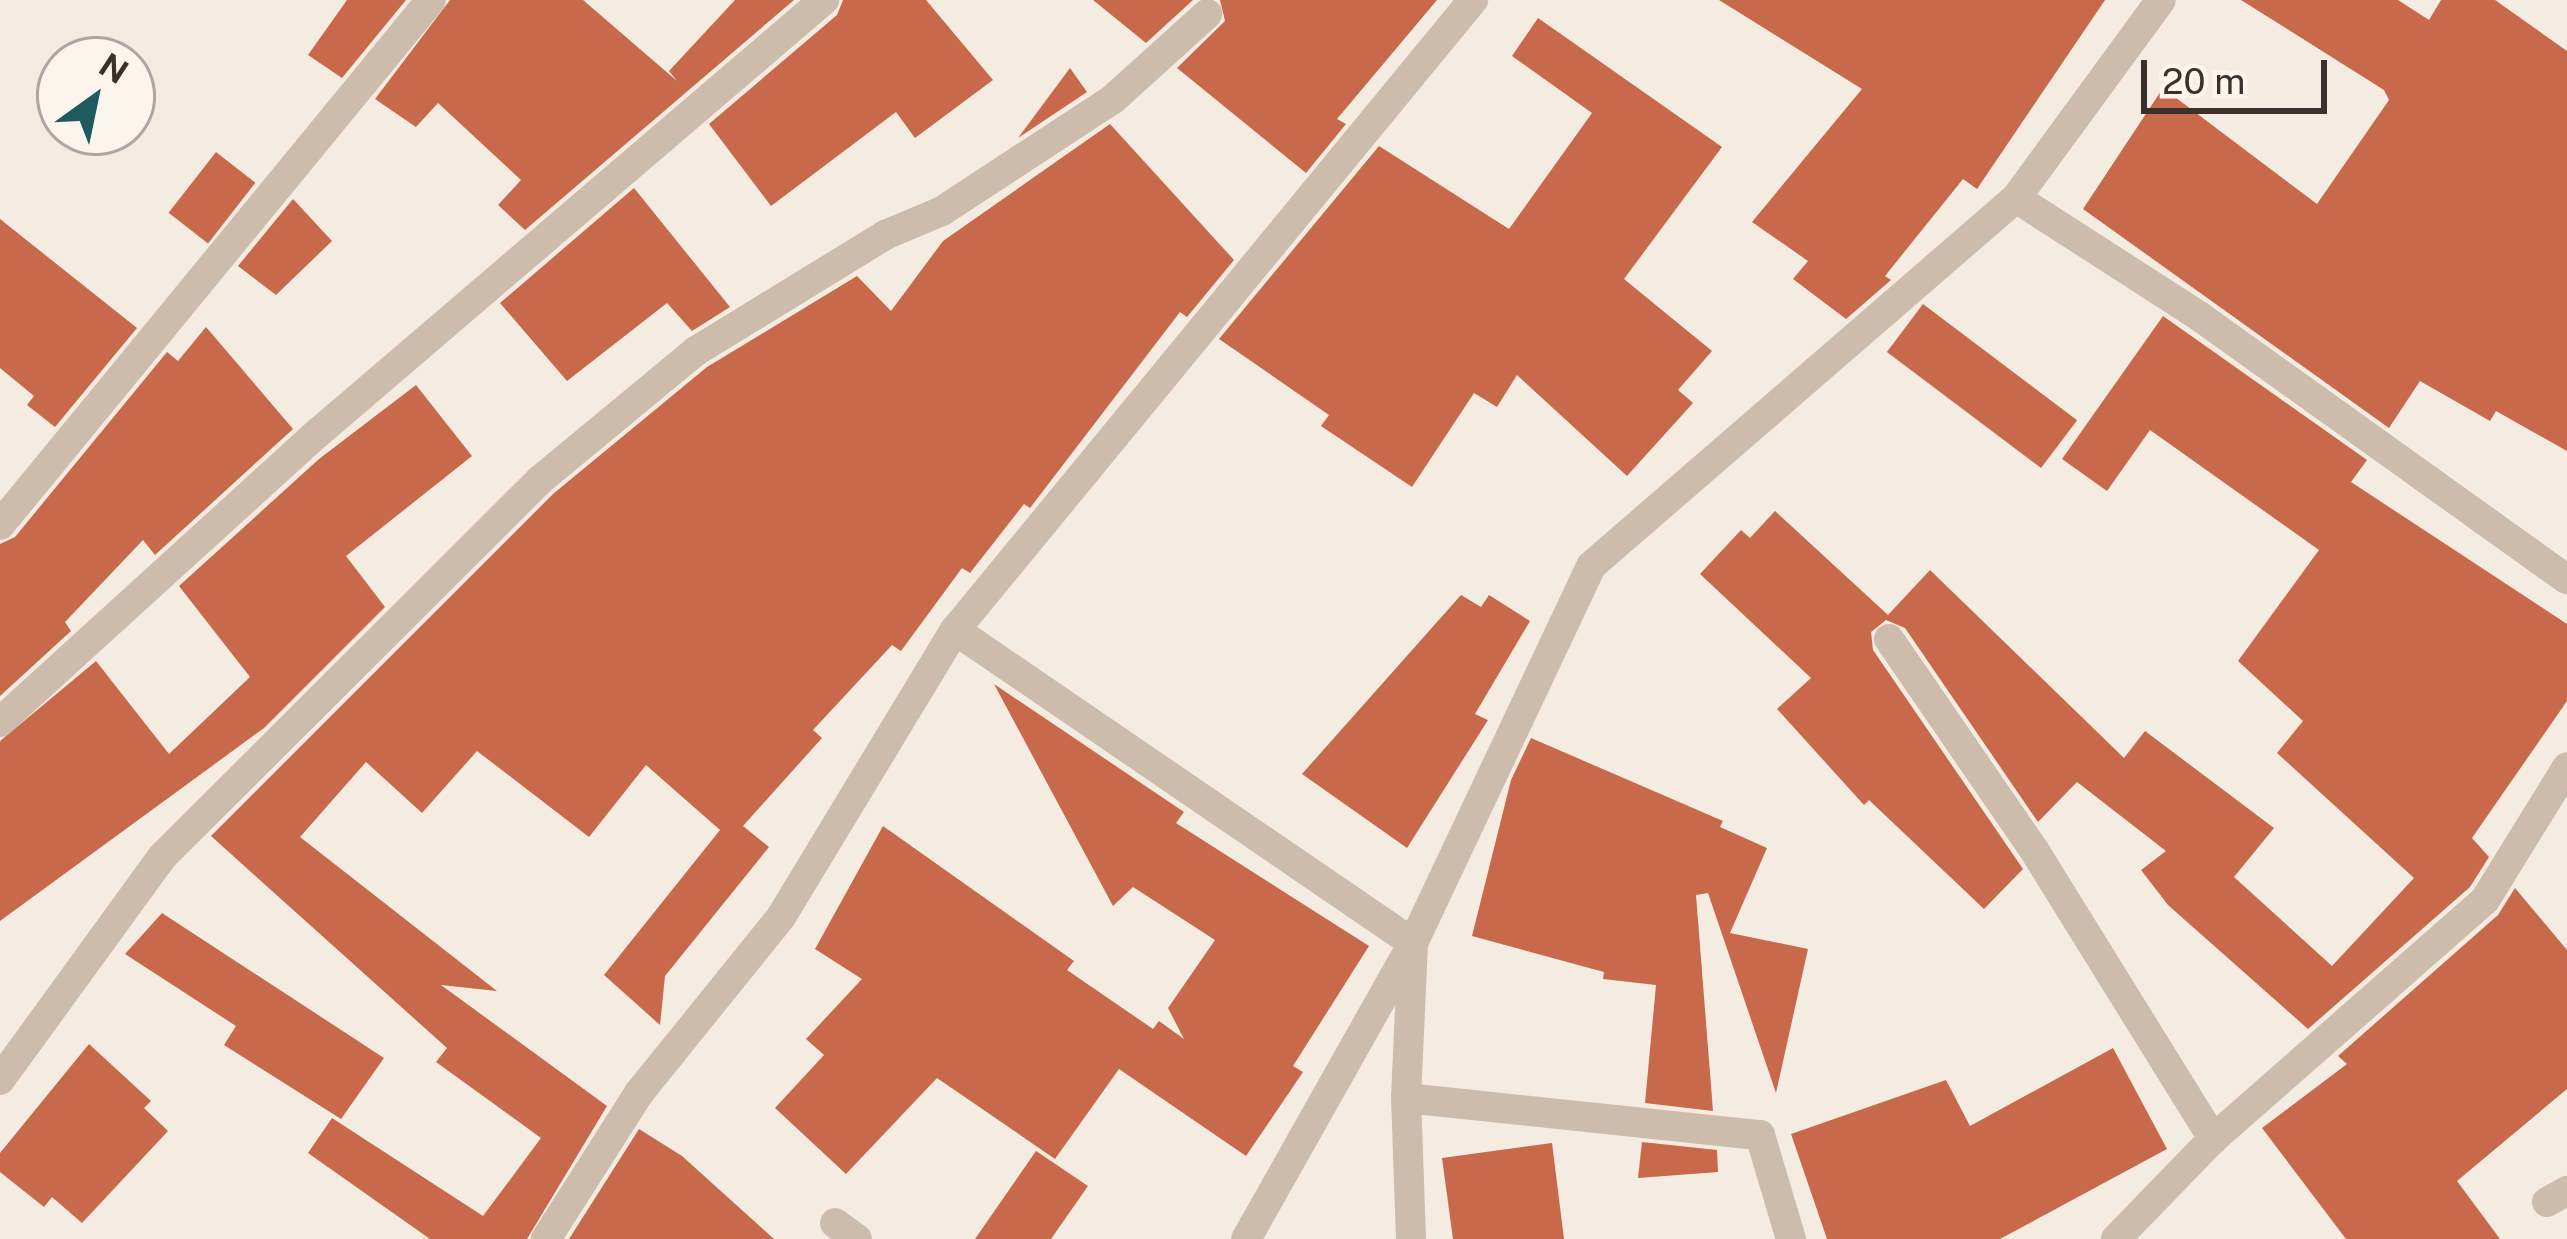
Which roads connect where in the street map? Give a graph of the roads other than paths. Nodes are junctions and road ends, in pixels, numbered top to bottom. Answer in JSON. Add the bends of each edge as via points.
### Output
{"nodes":[{"id":1,"x":431,"y":0,"type":"edge"},
{"id":2,"x":824,"y":0,"type":"edge"},
{"id":3,"x":1473,"y":0,"type":"edge"},
{"id":4,"x":2161,"y":0,"type":"edge"},
{"id":5,"x":1207,"y":14,"type":"dead end"},
{"id":6,"x":2016,"y":198,"type":"junction"},
{"id":7,"x":0,"y":525,"type":"edge"},
{"id":8,"x":2567,"y":579,"type":"edge"},
{"id":9,"x":955,"y":630,"type":"junction"},
{"id":10,"x":1889,"y":639,"type":"dead end"},
{"id":11,"x":0,"y":722,"type":"edge"},
{"id":12,"x":2567,"y":766,"type":"edge"},
{"id":13,"x":1413,"y":943,"type":"junction"},
{"id":14,"x":0,"y":1079,"type":"edge"},
{"id":15,"x":1406,"y":1098,"type":"junction"},
{"id":16,"x":2213,"y":1139,"type":"junction"},
{"id":17,"x":546,"y":1239,"type":"edge"},
{"id":18,"x":1246,"y":1239,"type":"edge"},
{"id":19,"x":1411,"y":1239,"type":"edge"},
{"id":20,"x":1790,"y":1239,"type":"edge"},
{"id":21,"x":2116,"y":1239,"type":"edge"}],
"edges":[{"from":1,"to":7,"type":"street"},
{"from":2,"to":11,"type":"street","via":[[319,432]]},
{"from":3,"to":9,"type":"street"},
{"from":4,"to":6,"type":"street"},
{"from":5,"to":14,"type":"street","via":[[1113,99],[942,211],[884,235],[696,351],[540,480],[163,856]]},
{"from":6,"to":8,"type":"street","via":[[2198,316]]},
{"from":6,"to":13,"type":"street","via":[[1591,566]]},
{"from":9,"to":13,"type":"street"},
{"from":9,"to":17,"type":"street","via":[[781,917],[639,1093]]},
{"from":10,"to":16,"type":"street","via":[[2034,850]]},
{"from":12,"to":16,"type":"street","via":[[2485,900]]},
{"from":13,"to":15,"type":"street"},
{"from":13,"to":18,"type":"street"},
{"from":15,"to":19,"type":"street"},
{"from":15,"to":20,"type":"street","via":[[1760,1135]]},
{"from":16,"to":21,"type":"street"}]}
